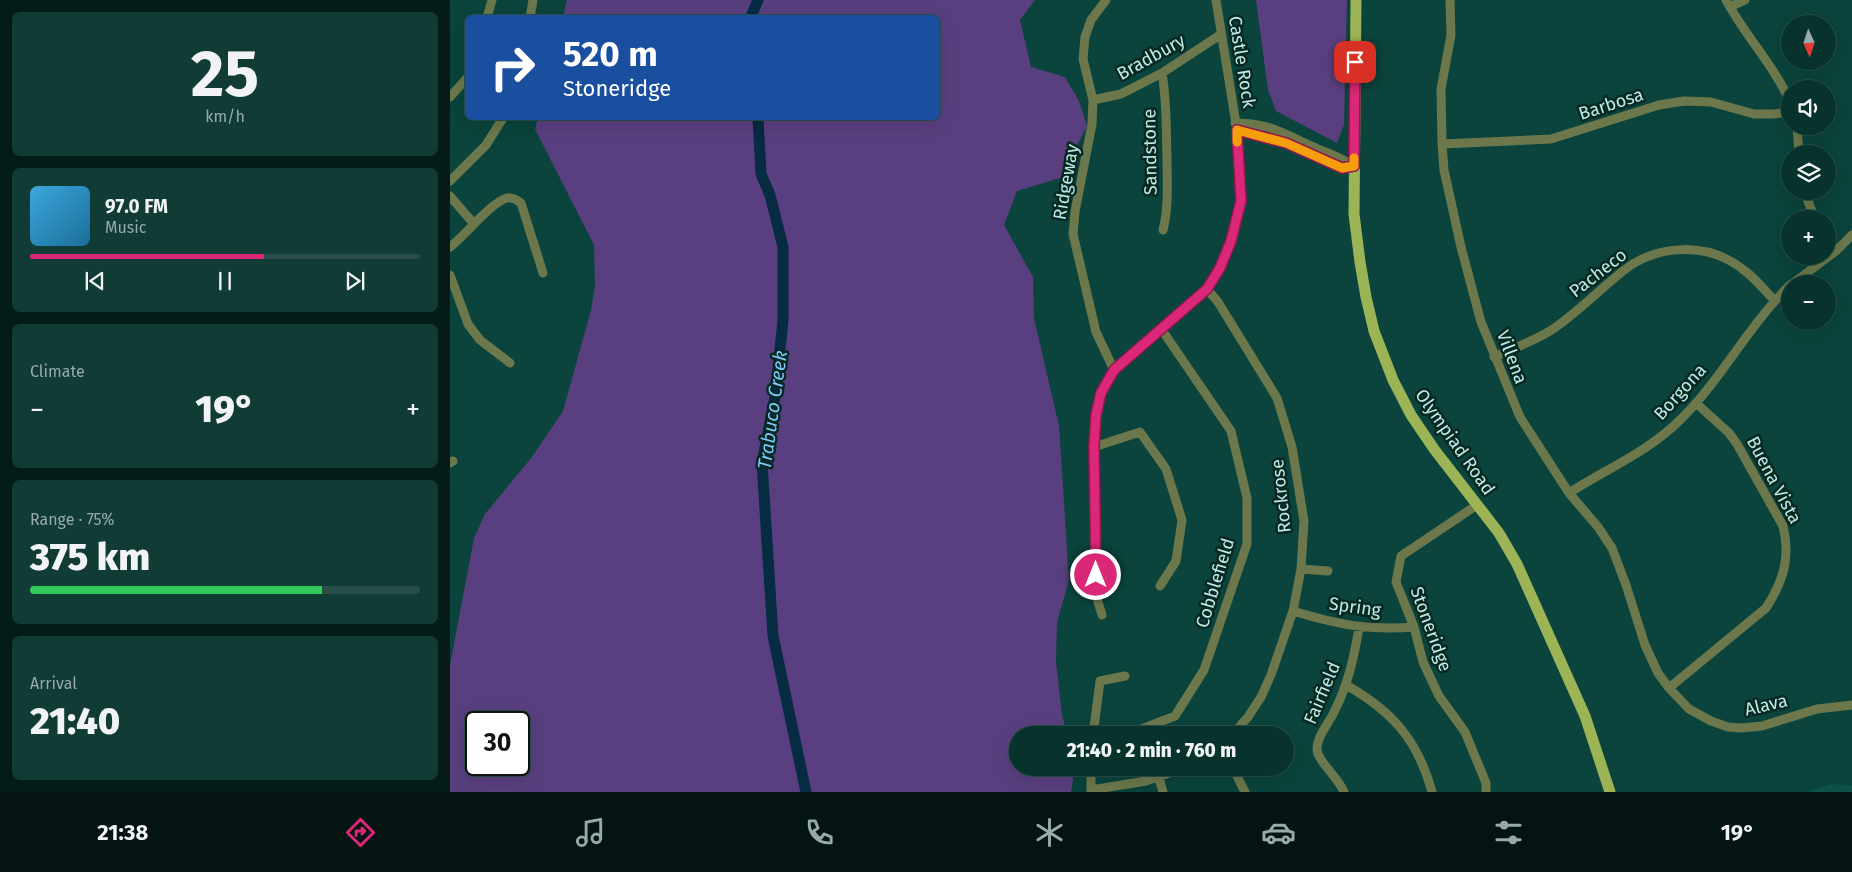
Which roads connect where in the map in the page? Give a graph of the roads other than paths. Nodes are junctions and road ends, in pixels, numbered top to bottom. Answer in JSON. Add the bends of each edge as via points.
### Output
{"nodes":[{"id":1,"x":492,"y":0,"type":"edge"},
{"id":2,"x":533,"y":0,"type":"edge"},
{"id":3,"x":1106,"y":0,"type":"edge"},
{"id":4,"x":1216,"y":0,"type":"edge"},
{"id":5,"x":1356,"y":0,"type":"edge"},
{"id":6,"x":1450,"y":0,"type":"edge"},
{"id":7,"x":1745,"y":0,"type":"edge"},
{"id":8,"x":1728,"y":4,"type":"edge"},
{"id":9,"x":488,"y":15,"type":"edge"},
{"id":10,"x":530,"y":15,"type":"edge"},
{"id":11,"x":1220,"y":35,"type":"junction"},
{"id":12,"x":1162,"y":73,"type":"junction"},
{"id":13,"x":465,"y":80,"type":"edge"},
{"id":14,"x":1781,"y":84,"type":"edge"},
{"id":15,"x":450,"y":98,"type":"edge"},
{"id":16,"x":1093,"y":100,"type":"junction"},
{"id":17,"x":1781,"y":113,"type":"edge"},
{"id":18,"x":502,"y":120,"type":"edge"},
{"id":19,"x":1258,"y":125,"type":"junction"},
{"id":20,"x":1236,"y":126,"type":"junction"},
{"id":21,"x":1257,"y":135,"type":"junction"},
{"id":22,"x":1442,"y":144,"type":"junction"},
{"id":23,"x":1326,"y":158,"type":"junction"},
{"id":24,"x":1354,"y":166,"type":"junction"},
{"id":25,"x":450,"y":181,"type":"edge"},
{"id":26,"x":450,"y":196,"type":"edge"},
{"id":27,"x":474,"y":224,"type":"junction"},
{"id":28,"x":1163,"y":230,"type":"dead end"},
{"id":29,"x":1852,"y":235,"type":"edge"},
{"id":30,"x":450,"y":247,"type":"edge"},
{"id":31,"x":1836,"y":251,"type":"edge"},
{"id":32,"x":1817,"y":265,"type":"edge"},
{"id":33,"x":543,"y":273,"type":"dead end"},
{"id":34,"x":450,"y":275,"type":"edge"},
{"id":35,"x":1804,"y":275,"type":"edge"},
{"id":36,"x":1207,"y":289,"type":"junction"},
{"id":37,"x":1781,"y":294,"type":"edge"},
{"id":38,"x":1775,"y":300,"type":"junction"},
{"id":39,"x":1162,"y":330,"type":"junction"},
{"id":40,"x":1494,"y":356,"type":"junction"},
{"id":41,"x":510,"y":363,"type":"dead end"},
{"id":42,"x":1114,"y":370,"type":"junction"},
{"id":43,"x":1696,"y":403,"type":"junction"},
{"id":44,"x":1094,"y":447,"type":"junction"},
{"id":45,"x":1569,"y":492,"type":"junction"},
{"id":46,"x":1477,"y":505,"type":"junction"},
{"id":47,"x":1301,"y":569,"type":"junction"},
{"id":48,"x":1328,"y":571,"type":"dead end"},
{"id":49,"x":1160,"y":586,"type":"dead end"},
{"id":50,"x":1293,"y":611,"type":"junction"},
{"id":51,"x":1102,"y":615,"type":"dead end"},
{"id":52,"x":1414,"y":627,"type":"junction"},
{"id":53,"x":1360,"y":628,"type":"junction"},
{"id":54,"x":1125,"y":676,"type":"dead end"},
{"id":55,"x":1346,"y":685,"type":"junction"},
{"id":56,"x":1669,"y":688,"type":"junction"},
{"id":57,"x":1852,"y":705,"type":"edge"},
{"id":58,"x":1094,"y":726,"type":"edge"},
{"id":59,"x":1149,"y":726,"type":"edge"},
{"id":60,"x":1240,"y":726,"type":"edge"},
{"id":61,"x":1091,"y":776,"type":"edge"},
{"id":62,"x":1164,"y":776,"type":"edge"},
{"id":63,"x":1237,"y":776,"type":"edge"},
{"id":64,"x":1159,"y":778,"type":"junction"},
{"id":65,"x":1091,"y":791,"type":"edge"},
{"id":66,"x":1163,"y":792,"type":"edge"},
{"id":67,"x":1245,"y":792,"type":"edge"},
{"id":68,"x":1344,"y":792,"type":"edge"},
{"id":69,"x":1432,"y":792,"type":"edge"},
{"id":70,"x":1486,"y":792,"type":"edge"},
{"id":71,"x":1610,"y":792,"type":"edge"}],
"edges":[{"from":1,"to":9,"type":"street"},
{"from":2,"to":10,"type":"street"},
{"from":3,"to":16,"type":"street","name":"Ridgeway","via":[[1091,20],[1085,37],[1083,59]]},
{"from":4,"to":11,"type":"street","name":"Castle Rock"},
{"from":5,"to":24,"type":"main road","name":"Olympiad Road"},
{"from":6,"to":22,"type":"street","name":"Villena","via":[[1452,35],[1442,89]]},
{"from":7,"to":8,"type":"street"},
{"from":8,"to":14,"type":"street"},
{"from":11,"to":12,"type":"street","name":"Bradbury"},
{"from":11,"to":20,"type":"street","name":"Castle Rock"},
{"from":12,"to":16,"type":"street","name":"Bradbury","via":[[1121,94]]},
{"from":12,"to":28,"type":"street","name":"Sandstone","via":[[1167,204]]},
{"from":13,"to":15,"type":"street"},
{"from":16,"to":42,"type":"street","name":"Ridgeway","via":[[1092,124],[1073,234],[1096,332]]},
{"from":17,"to":22,"type":"street","name":"Barbosa","via":[[1754,114],[1710,102],[1684,101],[1659,105],[1551,139]]},
{"from":18,"to":25,"type":"street","via":[[486,145]]},
{"from":19,"to":20,"type":"street"},
{"from":19,"to":21,"type":"street"},
{"from":19,"to":23,"type":"street","via":[[1271,127]]},
{"from":20,"to":21,"type":"street"},
{"from":20,"to":36,"type":"street","name":"Castle Rock","via":[[1241,201],[1231,241]]},
{"from":21,"to":23,"type":"street"},
{"from":22,"to":40,"type":"street","name":"Villena","via":[[1446,185],[1465,262]]},
{"from":23,"to":24,"type":"street","via":[[1342,168]]},
{"from":24,"to":46,"type":"main road","name":"Olympiad Road","via":[[1356,238],[1374,331],[1411,415]]},
{"from":26,"to":27,"type":"street"},
{"from":27,"to":30,"type":"street"},
{"from":27,"to":33,"type":"street","via":[[504,199],[517,200],[521,203]]},
{"from":29,"to":31,"type":"street","name":"Borgona"},
{"from":32,"to":35,"type":"street","name":"Borgona"},
{"from":34,"to":41,"type":"street","via":[[468,324],[480,340]]},
{"from":36,"to":39,"type":"street","name":"Castle Rock"},
{"from":36,"to":47,"type":"street","name":"Rockrose","via":[[1278,398],[1292,446],[1304,521]]},
{"from":37,"to":38,"type":"street","name":"Borgona"},
{"from":38,"to":40,"type":"street","name":"Pacheco","via":[[1746,271],[1722,256],[1697,250],[1661,252],[1623,270],[1552,330]]},
{"from":38,"to":43,"type":"street","name":"Borgona"},
{"from":39,"to":42,"type":"street","name":"Castle Rock"},
{"from":39,"to":59,"type":"street","name":"Cobblefield","via":[[1231,432],[1248,498],[1247,544],[1204,670],[1175,716]]},
{"from":40,"to":45,"type":"street","name":"Villena","via":[[1520,416]]},
{"from":42,"to":44,"type":"street","name":"Castle Rock","via":[[1101,393]]},
{"from":43,"to":45,"type":"street","name":"Borgona","via":[[1662,437]]},
{"from":43,"to":56,"type":"street","name":"Buena Vista","via":[[1729,433],[1744,455],[1783,526],[1787,556],[1784,574],[1766,608]]},
{"from":44,"to":49,"type":"street","via":[[1140,432],[1166,469],[1182,520],[1176,561]]},
{"from":44,"to":51,"type":"street","name":"Castle Rock","via":[[1096,595]]},
{"from":45,"to":56,"type":"street","name":"Villena","via":[[1612,548],[1644,645]]},
{"from":46,"to":52,"type":"street","name":"Stoneridge","via":[[1401,556],[1396,582]]},
{"from":46,"to":71,"type":"main road","name":"Olympiad Road","via":[[1499,533],[1521,571],[1585,716]]},
{"from":47,"to":48,"type":"street"},
{"from":47,"to":50,"type":"street","name":"Rockrose"},
{"from":50,"to":53,"type":"street","name":"Spring"},
{"from":50,"to":60,"type":"street","name":"Rockrose","via":[[1261,697]]},
{"from":52,"to":53,"type":"street","name":"Spring"},
{"from":52,"to":70,"type":"street","name":"Stoneridge","via":[[1423,662],[1439,696],[1465,732],[1486,783]]},
{"from":53,"to":55,"type":"street","name":"Fairfield"},
{"from":54,"to":58,"type":"street","via":[[1100,681]]},
{"from":55,"to":68,"type":"street","name":"Fairfield","via":[[1317,744],[1318,754]]},
{"from":55,"to":69,"type":"street","via":[[1376,703],[1393,718],[1413,745]]},
{"from":56,"to":57,"type":"street","name":"Alava","via":[[1689,709],[1710,721],[1735,728],[1762,726],[1817,708]]},
{"from":61,"to":65,"type":"street"},
{"from":62,"to":64,"type":"street"},
{"from":63,"to":67,"type":"street"},
{"from":64,"to":65,"type":"street"},
{"from":64,"to":66,"type":"street"}]}
